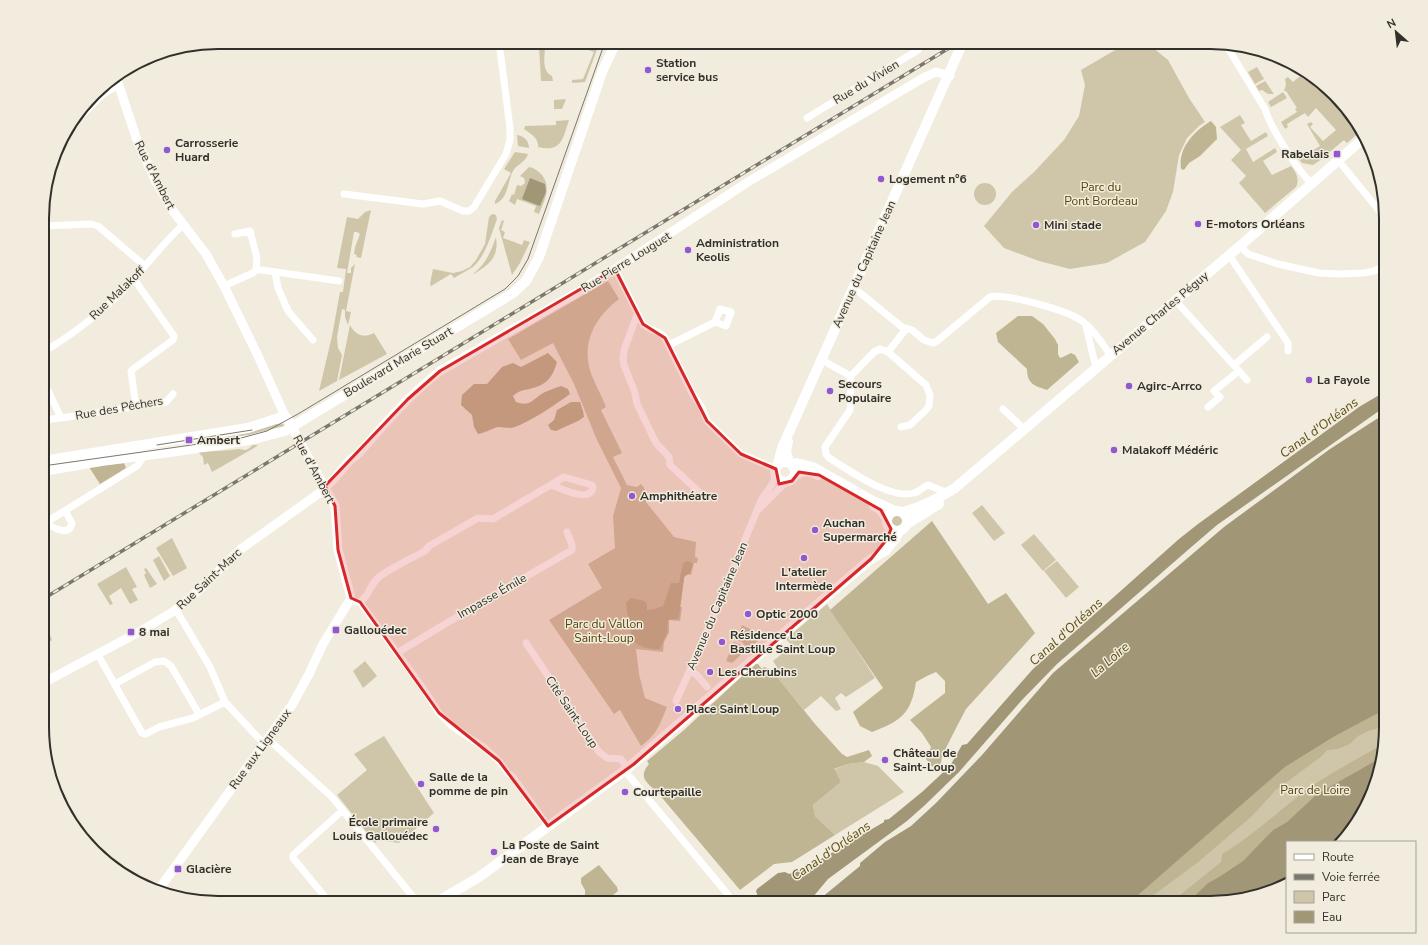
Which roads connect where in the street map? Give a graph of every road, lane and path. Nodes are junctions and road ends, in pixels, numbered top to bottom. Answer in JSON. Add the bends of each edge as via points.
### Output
{"nodes":[{"id":1,"x":500,"y":49,"type":"edge"},
{"id":2,"x":608,"y":49,"type":"edge"},
{"id":3,"x":613,"y":49,"type":"edge"},
{"id":4,"x":918,"y":49,"type":"edge"},
{"id":5,"x":961,"y":49,"type":"edge"},
{"id":6,"x":1229,"y":50,"type":"edge"},
{"id":7,"x":603,"y":70,"type":"junction"},
{"id":8,"x":949,"y":76,"type":"junction"},
{"id":9,"x":117,"y":82,"type":"edge"},
{"id":10,"x":807,"y":118,"type":"dead end"},
{"id":11,"x":1361,"y":141,"type":"edge"},
{"id":12,"x":1338,"y":160,"type":"junction"},
{"id":13,"x":1311,"y":184,"type":"junction"},
{"id":14,"x":344,"y":194,"type":"dead end"},
{"id":15,"x":1379,"y":210,"type":"edge"},
{"id":16,"x":183,"y":225,"type":"junction"},
{"id":17,"x":49,"y":226,"type":"edge"},
{"id":18,"x":235,"y":234,"type":"dead end"},
{"id":19,"x":1240,"y":246,"type":"junction"},
{"id":20,"x":1229,"y":255,"type":"junction"},
{"id":21,"x":145,"y":266,"type":"junction"},
{"id":22,"x":1379,"y":268,"type":"edge"},
{"id":23,"x":615,"y":269,"type":"junction"},
{"id":24,"x":256,"y":270,"type":"junction"},
{"id":25,"x":275,"y":272,"type":"junction"},
{"id":26,"x":134,"y":280,"type":"junction"},
{"id":27,"x":339,"y":281,"type":"dead end"},
{"id":28,"x":224,"y":286,"type":"junction"},
{"id":29,"x":854,"y":291,"type":"junction"},
{"id":30,"x":1176,"y":300,"type":"junction"},
{"id":31,"x":637,"y":314,"type":"junction"},
{"id":32,"x":715,"y":322,"type":"dead end"},
{"id":33,"x":1086,"y":325,"type":"junction"},
{"id":34,"x":906,"y":329,"type":"junction"},
{"id":35,"x":1267,"y":337,"type":"dead end"},
{"id":36,"x":313,"y":340,"type":"dead end"},
{"id":37,"x":669,"y":345,"type":"junction"},
{"id":38,"x":49,"y":349,"type":"edge"},
{"id":39,"x":1288,"y":351,"type":"dead end"},
{"id":40,"x":888,"y":352,"type":"junction"},
{"id":41,"x":1111,"y":356,"type":"junction"},
{"id":42,"x":824,"y":360,"type":"junction"},
{"id":43,"x":1096,"y":368,"type":"junction"},
{"id":44,"x":1236,"y":368,"type":"junction"},
{"id":45,"x":850,"y":377,"type":"junction"},
{"id":46,"x":1247,"y":380,"type":"dead end"},
{"id":47,"x":49,"y":391,"type":"edge"},
{"id":48,"x":173,"y":394,"type":"dead end"},
{"id":49,"x":136,"y":406,"type":"junction"},
{"id":50,"x":1208,"y":407,"type":"dead end"},
{"id":51,"x":1003,"y":409,"type":"dead end"},
{"id":52,"x":285,"y":416,"type":"junction"},
{"id":53,"x":61,"y":418,"type":"junction"},
{"id":54,"x":49,"y":419,"type":"edge"},
{"id":55,"x":293,"y":426,"type":"junction"},
{"id":56,"x":901,"y":427,"type":"dead end"},
{"id":57,"x":1024,"y":429,"type":"junction"},
{"id":58,"x":140,"y":445,"type":"junction"},
{"id":59,"x":141,"y":456,"type":"junction"},
{"id":60,"x":49,"y":460,"type":"edge"},
{"id":61,"x":792,"y":467,"type":"junction"},
{"id":62,"x":49,"y":470,"type":"edge"},
{"id":63,"x":777,"y":470,"type":"junction"},
{"id":64,"x":785,"y":483,"type":"junction"},
{"id":65,"x":550,"y":485,"type":"junction"},
{"id":66,"x":325,"y":486,"type":"junction"},
{"id":67,"x":952,"y":490,"type":"junction"},
{"id":68,"x":698,"y":491,"type":"dead end"},
{"id":69,"x":65,"y":511,"type":"junction"},
{"id":70,"x":757,"y":511,"type":"junction"},
{"id":71,"x":899,"y":512,"type":"junction"},
{"id":72,"x":49,"y":519,"type":"edge"},
{"id":73,"x":887,"y":519,"type":"junction"},
{"id":74,"x":49,"y":525,"type":"edge"},
{"id":75,"x":899,"y":528,"type":"junction"},
{"id":76,"x":567,"y":532,"type":"dead end"},
{"id":77,"x":355,"y":600,"type":"junction"},
{"id":78,"x":174,"y":611,"type":"junction"},
{"id":79,"x":526,"y":643,"type":"dead end"},
{"id":80,"x":97,"y":653,"type":"junction"},
{"id":81,"x":397,"y":653,"type":"junction"},
{"id":82,"x":690,"y":672,"type":"junction"},
{"id":83,"x":49,"y":680,"type":"edge"},
{"id":84,"x":114,"y":684,"type":"junction"},
{"id":85,"x":707,"y":686,"type":"dead end"},
{"id":86,"x":676,"y":701,"type":"dead end"},
{"id":87,"x":226,"y":702,"type":"junction"},
{"id":88,"x":199,"y":714,"type":"junction"},
{"id":89,"x":266,"y":742,"type":"junction"},
{"id":90,"x":626,"y":770,"type":"junction"},
{"id":91,"x":343,"y":810,"type":"junction"},
{"id":92,"x":548,"y":826,"type":"junction"},
{"id":93,"x":161,"y":886,"type":"edge"},
{"id":94,"x":324,"y":896,"type":"edge"},
{"id":95,"x":412,"y":896,"type":"edge"},
{"id":96,"x":447,"y":896,"type":"edge"},
{"id":97,"x":729,"y":896,"type":"edge"}],
"edges":[{"from":1,"to":14,"type":"street","via":[[510,140],[506,154],[474,207],[469,211],[463,211],[440,201],[423,204]]},
{"from":2,"to":7,"type":"main road","name":"Boulevard Marie Stuart"},
{"from":3,"to":7,"type":"main road","name":"Boulevard Marie Stuart"},
{"from":4,"to":10,"type":"street","name":"Rue du Vivien"},
{"from":5,"to":8,"type":"main road","name":"Avenue du Capitaine Jean"},
{"from":6,"to":13,"type":"street","via":[[1301,172]]},
{"from":7,"to":55,"type":"main road","name":"Boulevard Marie Stuart","via":[[539,257],[526,281],[506,298]]},
{"from":8,"to":23,"type":"street","name":"Rue Pierre Louguet","via":[[936,72],[923,78],[748,182]]},
{"from":8,"to":29,"type":"main road","name":"Avenue du Capitaine Jean"},
{"from":9,"to":16,"type":"street","name":"Rue d'Ambert","via":[[138,143],[156,182]]},
{"from":11,"to":12,"type":"main road","name":"Avenue Charles Péguy"},
{"from":12,"to":13,"type":"main road","name":"Avenue Charles Péguy"},
{"from":12,"to":15,"type":"street"},
{"from":13,"to":19,"type":"main road","name":"Avenue Charles Péguy"},
{"from":16,"to":21,"type":"street","name":"Rue Malakoff"},
{"from":16,"to":28,"type":"street","name":"Rue d'Ambert","via":[[206,254]]},
{"from":17,"to":21,"type":"street","via":[[98,226]]},
{"from":18,"to":24,"type":"street","via":[[250,231],[257,258]]},
{"from":19,"to":20,"type":"main road","name":"Avenue Charles Péguy"},
{"from":19,"to":22,"type":"street","via":[[1248,254],[1319,273],[1364,273]]},
{"from":20,"to":30,"type":"main road","name":"Avenue Charles Péguy"},
{"from":20,"to":39,"type":"street","via":[[1288,343]]},
{"from":21,"to":26,"type":"street","name":"Rue Malakoff"},
{"from":23,"to":31,"type":"street"},
{"from":23,"to":66,"type":"street","name":"Rue Pierre Louguet","via":[[440,372],[408,398],[358,455]]},
{"from":24,"to":25,"type":"street"},
{"from":24,"to":28,"type":"street"},
{"from":25,"to":27,"type":"street"},
{"from":25,"to":36,"type":"street","via":[[278,288],[288,311]]},
{"from":26,"to":38,"type":"street","name":"Rue Malakoff","via":[[102,310]]},
{"from":26,"to":49,"type":"street","via":[[174,336],[173,340],[131,371]]},
{"from":28,"to":52,"type":"street","name":"Rue d'Ambert"},
{"from":29,"to":34,"type":"street","via":[[859,292]]},
{"from":29,"to":42,"type":"main road","name":"Avenue du Capitaine Jean"},
{"from":30,"to":41,"type":"main road","name":"Avenue Charles Péguy"},
{"from":30,"to":44,"type":"street"},
{"from":31,"to":37,"type":"street","via":[[645,326],[663,334]]},
{"from":31,"to":68,"type":"street","via":[[623,359],[637,404],[656,443],[669,457],[670,465]]},
{"from":32,"to":37,"type":"street"},
{"from":33,"to":34,"type":"street","via":[[1080,319],[1058,310],[994,296],[985,300],[937,341],[924,340],[912,330]]},
{"from":33,"to":41,"type":"street"},
{"from":33,"to":43,"type":"street"},
{"from":34,"to":40,"type":"street"},
{"from":35,"to":44,"type":"street"},
{"from":37,"to":63,"type":"street","via":[[692,393],[716,429],[746,457]]},
{"from":40,"to":45,"type":"street","via":[[876,350]]},
{"from":40,"to":56,"type":"street","via":[[926,385],[930,395],[926,410],[910,425]]},
{"from":41,"to":43,"type":"main road","name":"Avenue Charles Péguy"},
{"from":42,"to":45,"type":"street"},
{"from":42,"to":61,"type":"main road","name":"Avenue du Capitaine Jean","via":[[787,444],[786,451]]},
{"from":42,"to":63,"type":"main road","name":"Avenue du Capitaine Jean","via":[[782,448]]},
{"from":43,"to":57,"type":"main road","name":"Avenue Charles Péguy"},
{"from":44,"to":46,"type":"street"},
{"from":44,"to":50,"type":"street","via":[[1214,391],[1220,397]]},
{"from":45,"to":67,"type":"street","via":[[850,410],[825,447],[829,458],[885,490],[910,494],[917,493],[928,485],[943,491]]},
{"from":47,"to":53,"type":"street","name":"Rue des Pêchers"},
{"from":48,"to":49,"type":"street","name":"Rue des Pêchers","via":[[166,402]]},
{"from":49,"to":53,"type":"street","name":"Rue des Pêchers"},
{"from":51,"to":57,"type":"street"},
{"from":52,"to":55,"type":"main road","name":"Rue d'Ambert"},
{"from":52,"to":58,"type":"main road","via":[[248,428]]},
{"from":53,"to":54,"type":"street","name":"Rue des Pêchers"},
{"from":55,"to":59,"type":"main road","name":"Boulevard Marie Stuart","via":[[248,440]]},
{"from":55,"to":66,"type":"street","name":"Rue d'Ambert"},
{"from":57,"to":67,"type":"main road","name":"Avenue Charles Péguy"},
{"from":58,"to":59,"type":"street"},
{"from":58,"to":60,"type":"main road"},
{"from":59,"to":62,"type":"main road","name":"Boulevard Marie Stuart"},
{"from":59,"to":69,"type":"street","via":[[141,462],[137,466]]},
{"from":61,"to":63,"type":"main road","via":[[783,462]]},
{"from":61,"to":64,"type":"main road","via":[[792,481]]},
{"from":61,"to":71,"type":"main road","via":[[796,463],[813,466],[871,500]]},
{"from":61,"to":73,"type":"main road","via":[[799,472],[808,471],[819,475],[881,510]]},
{"from":63,"to":64,"type":"main road","via":[[780,481]]},
{"from":63,"to":70,"type":"street","name":"Avenue du Capitaine Jean","via":[[772,486],[760,502]]},
{"from":64,"to":70,"type":"street"},
{"from":65,"to":65,"type":"street","via":[[564,477],[592,485],[594,488],[590,494],[583,496]]},
{"from":65,"to":77,"type":"street","via":[[493,519],[478,518],[429,546],[425,551],[381,575],[372,584],[368,594]]},
{"from":66,"to":77,"type":"street","name":"Rue d'Ambert","via":[[335,506],[338,550]]},
{"from":66,"to":78,"type":"street","name":"Rue Saint-Marc","via":[[318,494],[241,549],[198,592]]},
{"from":67,"to":71,"type":"main road","name":"Avenue Charles Péguy","via":[[920,507]]},
{"from":67,"to":75,"type":"main road","name":"Avenue Charles Péguy","via":[[946,499]]},
{"from":69,"to":72,"type":"street"},
{"from":69,"to":74,"type":"street","via":[[72,527],[60,531]]},
{"from":70,"to":82,"type":"street","name":"Avenue du Capitaine Jean"},
{"from":71,"to":73,"type":"main road","via":[[890,514]]},
{"from":71,"to":75,"type":"main road","via":[[907,517]]},
{"from":73,"to":75,"type":"main road","via":[[888,525]]},
{"from":75,"to":90,"type":"main road","name":"Avenue Charles Péguy","via":[[895,539],[885,550],[754,658]]},
{"from":76,"to":81,"type":"street","name":"Impasse Émile","via":[[572,550]]},
{"from":77,"to":81,"type":"street","name":"Rue d'Ambert"},
{"from":77,"to":89,"type":"street","name":"Rue aux Ligneaux","via":[[323,644],[292,705]]},
{"from":78,"to":80,"type":"street","name":"Rue Saint-Marc"},
{"from":78,"to":87,"type":"street","via":[[178,613],[210,667]]},
{"from":79,"to":90,"type":"street","name":"Cité Saint-Loup","via":[[599,752],[607,758],[621,759]]},
{"from":80,"to":83,"type":"street","name":"Rue Saint-Marc"},
{"from":80,"to":84,"type":"street"},
{"from":81,"to":92,"type":"street","name":"Rue d'Ambert","via":[[442,716],[500,761]]},
{"from":82,"to":85,"type":"street","via":[[696,674]]},
{"from":82,"to":86,"type":"street","name":"Avenue du Capitaine Jean"},
{"from":84,"to":88,"type":"street","via":[[142,733],[146,734]]},
{"from":84,"to":88,"type":"street","via":[[155,662],[164,661],[170,666]]},
{"from":87,"to":88,"type":"street"},
{"from":87,"to":89,"type":"street"},
{"from":89,"to":91,"type":"street","via":[[332,797]]},
{"from":89,"to":93,"type":"street","name":"Rue aux Ligneaux"},
{"from":90,"to":92,"type":"main road","name":"Avenue Charles Péguy"},
{"from":90,"to":97,"type":"street"},
{"from":91,"to":94,"type":"street","via":[[293,855]]},
{"from":91,"to":95,"type":"street"},
{"from":92,"to":96,"type":"main road","name":"Avenue Charles Péguy","via":[[480,877]]}]}
